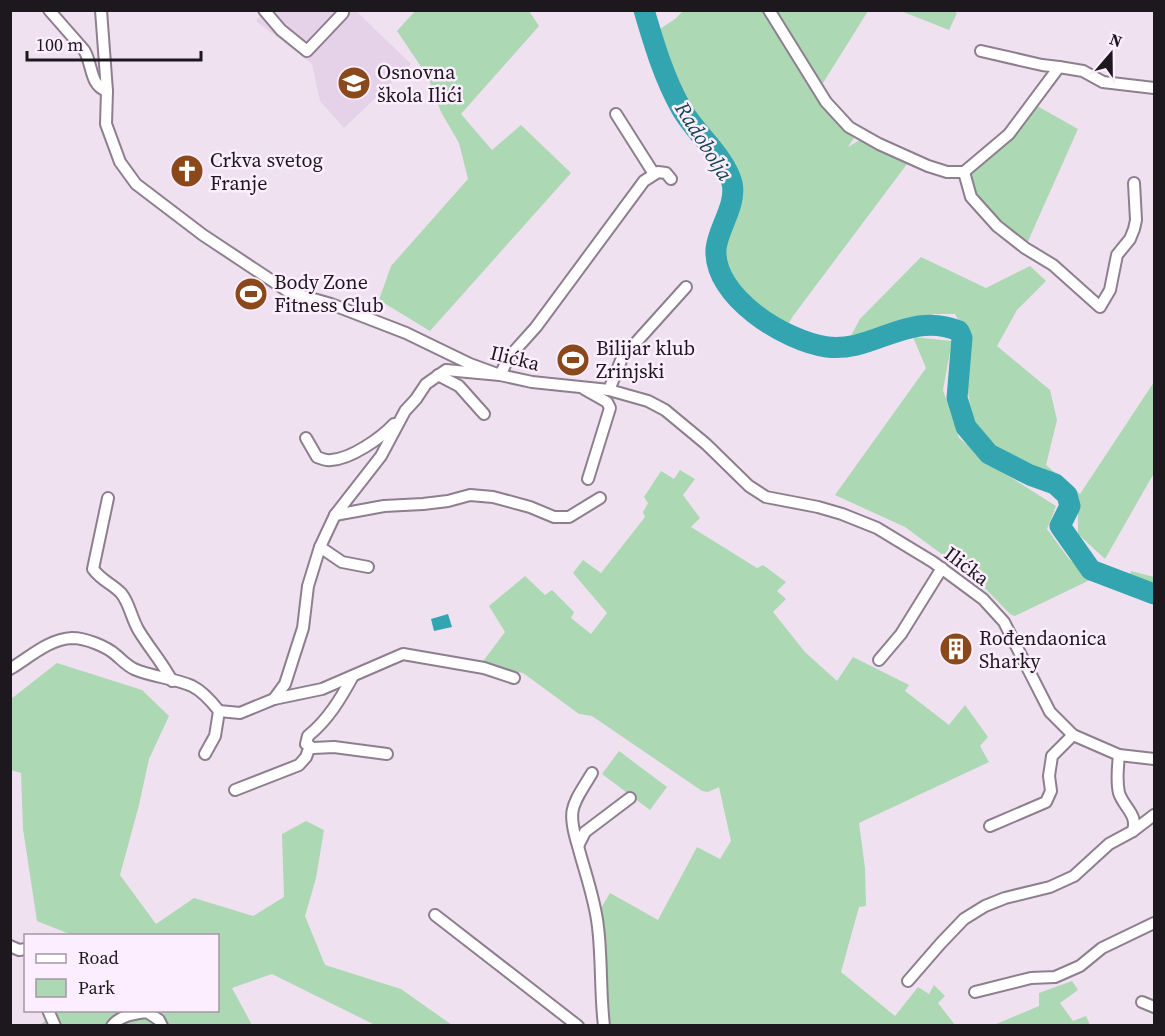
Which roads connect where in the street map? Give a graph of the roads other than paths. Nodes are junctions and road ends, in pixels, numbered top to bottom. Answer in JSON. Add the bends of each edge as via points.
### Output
{"nodes":[{"id":1,"x":49,"y":10,"type":"edge"},
{"id":2,"x":100,"y":10,"type":"edge"},
{"id":3,"x":264,"y":10,"type":"edge"},
{"id":4,"x":769,"y":10,"type":"edge"},
{"id":5,"x":343,"y":13,"type":"dead end"},
{"id":6,"x":981,"y":51,"type":"dead end"},
{"id":7,"x":1059,"y":67,"type":"junction"},
{"id":8,"x":1155,"y":88,"type":"edge"},
{"id":9,"x":107,"y":92,"type":"junction"},
{"id":10,"x":616,"y":114,"type":"dead end"},
{"id":11,"x":964,"y":172,"type":"junction"},
{"id":12,"x":654,"y":174,"type":"junction"},
{"id":13,"x":671,"y":179,"type":"dead end"},
{"id":14,"x":1134,"y":183,"type":"dead end"},
{"id":15,"x":686,"y":287,"type":"dead end"},
{"id":16,"x":438,"y":375,"type":"junction"},
{"id":17,"x":500,"y":375,"type":"junction"},
{"id":18,"x":581,"y":388,"type":"junction"},
{"id":19,"x":609,"y":390,"type":"junction"},
{"id":20,"x":405,"y":411,"type":"junction"},
{"id":21,"x":484,"y":414,"type":"dead end"},
{"id":22,"x":306,"y":438,"type":"dead end"},
{"id":23,"x":588,"y":479,"type":"dead end"},
{"id":24,"x":108,"y":498,"type":"dead end"},
{"id":25,"x":600,"y":498,"type":"dead end"},
{"id":26,"x":335,"y":515,"type":"junction"},
{"id":27,"x":320,"y":547,"type":"junction"},
{"id":28,"x":368,"y":567,"type":"dead end"},
{"id":29,"x":942,"y":568,"type":"junction"},
{"id":30,"x":879,"y":660,"type":"dead end"},
{"id":31,"x":10,"y":669,"type":"edge"},
{"id":32,"x":353,"y":676,"type":"junction"},
{"id":33,"x":514,"y":678,"type":"dead end"},
{"id":34,"x":172,"y":681,"type":"junction"},
{"id":35,"x":274,"y":699,"type":"junction"},
{"id":36,"x":219,"y":711,"type":"junction"},
{"id":37,"x":1073,"y":735,"type":"junction"},
{"id":38,"x":310,"y":746,"type":"junction"},
{"id":39,"x":205,"y":754,"type":"dead end"},
{"id":40,"x":387,"y":754,"type":"dead end"},
{"id":41,"x":1119,"y":755,"type":"junction"},
{"id":42,"x":1155,"y":759,"type":"edge"},
{"id":43,"x":592,"y":773,"type":"dead end"},
{"id":44,"x":235,"y":790,"type":"dead end"},
{"id":45,"x":630,"y":798,"type":"dead end"},
{"id":46,"x":1155,"y":815,"type":"edge"},
{"id":47,"x":990,"y":826,"type":"dead end"},
{"id":48,"x":1133,"y":831,"type":"junction"},
{"id":49,"x":578,"y":846,"type":"junction"},
{"id":50,"x":435,"y":915,"type":"dead end"},
{"id":51,"x":1155,"y":923,"type":"edge"},
{"id":52,"x":908,"y":981,"type":"dead end"},
{"id":53,"x":975,"y":992,"type":"dead end"},
{"id":54,"x":1142,"y":1002,"type":"dead end"},
{"id":55,"x":1155,"y":1007,"type":"edge"},
{"id":56,"x":48,"y":1012,"type":"edge"},
{"id":57,"x":55,"y":1026,"type":"edge"},
{"id":58,"x":112,"y":1026,"type":"edge"},
{"id":59,"x":162,"y":1026,"type":"edge"},
{"id":60,"x":578,"y":1026,"type":"edge"},
{"id":61,"x":604,"y":1026,"type":"edge"}],
"edges":[{"from":1,"to":9,"type":"street","via":[[84,50],[95,84]]},
{"from":2,"to":9,"type":"street","name":"Ilićka"},
{"from":3,"to":5,"type":"street","via":[[307,51]]},
{"from":4,"to":11,"type":"street","via":[[822,97],[849,127],[928,166]]},
{"from":6,"to":7,"type":"street"},
{"from":7,"to":8,"type":"street","via":[[1083,71],[1103,81]]},
{"from":7,"to":11,"type":"street","via":[[1018,124]]},
{"from":9,"to":17,"type":"street","name":"Ilićka","via":[[106,124],[120,162],[136,184],[203,235],[289,292],[406,333]]},
{"from":10,"to":12,"type":"street"},
{"from":11,"to":14,"type":"street","via":[[971,197],[997,226],[1053,265],[1100,307],[1110,290],[1117,255],[1134,229]]},
{"from":12,"to":13,"type":"street","via":[[666,173]]},
{"from":12,"to":17,"type":"street","via":[[644,181],[536,327],[509,357]]},
{"from":15,"to":19,"type":"street","via":[[622,358]]},
{"from":16,"to":17,"type":"street","via":[[456,370]]},
{"from":16,"to":20,"type":"street"},
{"from":16,"to":21,"type":"street","via":[[459,386]]},
{"from":17,"to":18,"type":"street","name":"Ilićka"},
{"from":18,"to":19,"type":"street","name":"Ilićka"},
{"from":18,"to":23,"type":"street","via":[[607,402],[610,408]]},
{"from":19,"to":29,"type":"street","name":"Ilićka","via":[[665,410],[766,497],[818,507],[877,528]]},
{"from":20,"to":22,"type":"street","via":[[386,433],[347,457],[329,461],[317,457]]},
{"from":20,"to":26,"type":"street","via":[[381,456]]},
{"from":24,"to":34,"type":"street","via":[[93,569],[122,595],[132,619]]},
{"from":25,"to":26,"type":"street","via":[[568,517],[554,517],[502,499],[470,495]]},
{"from":26,"to":27,"type":"street"},
{"from":27,"to":28,"type":"street","via":[[342,562]]},
{"from":27,"to":35,"type":"street","via":[[304,603],[296,653],[285,684]]},
{"from":29,"to":30,"type":"street","via":[[901,634]]},
{"from":29,"to":37,"type":"street","name":"Ilićka","via":[[1004,622],[1050,712]]},
{"from":31,"to":34,"type":"street","via":[[44,647],[74,638],[103,647],[136,670]]},
{"from":32,"to":33,"type":"street","via":[[403,654],[484,668]]},
{"from":32,"to":35,"type":"street","via":[[322,689]]},
{"from":32,"to":38,"type":"street","via":[[340,700],[308,736],[306,744]]},
{"from":34,"to":36,"type":"street","via":[[192,686]]},
{"from":35,"to":36,"type":"street","via":[[240,713]]},
{"from":36,"to":39,"type":"street","via":[[215,736]]},
{"from":37,"to":41,"type":"street","name":"Ilićka"},
{"from":37,"to":47,"type":"street","via":[[1052,756],[1051,792],[1046,802]]},
{"from":38,"to":40,"type":"street"},
{"from":38,"to":44,"type":"street","via":[[299,765]]},
{"from":41,"to":42,"type":"street","name":"Ilićka"},
{"from":41,"to":48,"type":"street","via":[[1120,796],[1133,814]]},
{"from":43,"to":49,"type":"street","via":[[570,813]]},
{"from":45,"to":49,"type":"street","via":[[585,832]]},
{"from":46,"to":48,"type":"street"},
{"from":48,"to":52,"type":"street","via":[[1109,844],[1074,876],[995,902],[964,919]]},
{"from":49,"to":61,"type":"street","via":[[599,928]]},
{"from":50,"to":60,"type":"street"},
{"from":51,"to":53,"type":"street","via":[[1102,948],[1080,966],[1055,978],[1031,978]]},
{"from":54,"to":55,"type":"street"},
{"from":56,"to":57,"type":"street"},
{"from":58,"to":59,"type":"street","via":[[116,1020],[147,1012]]}]}
